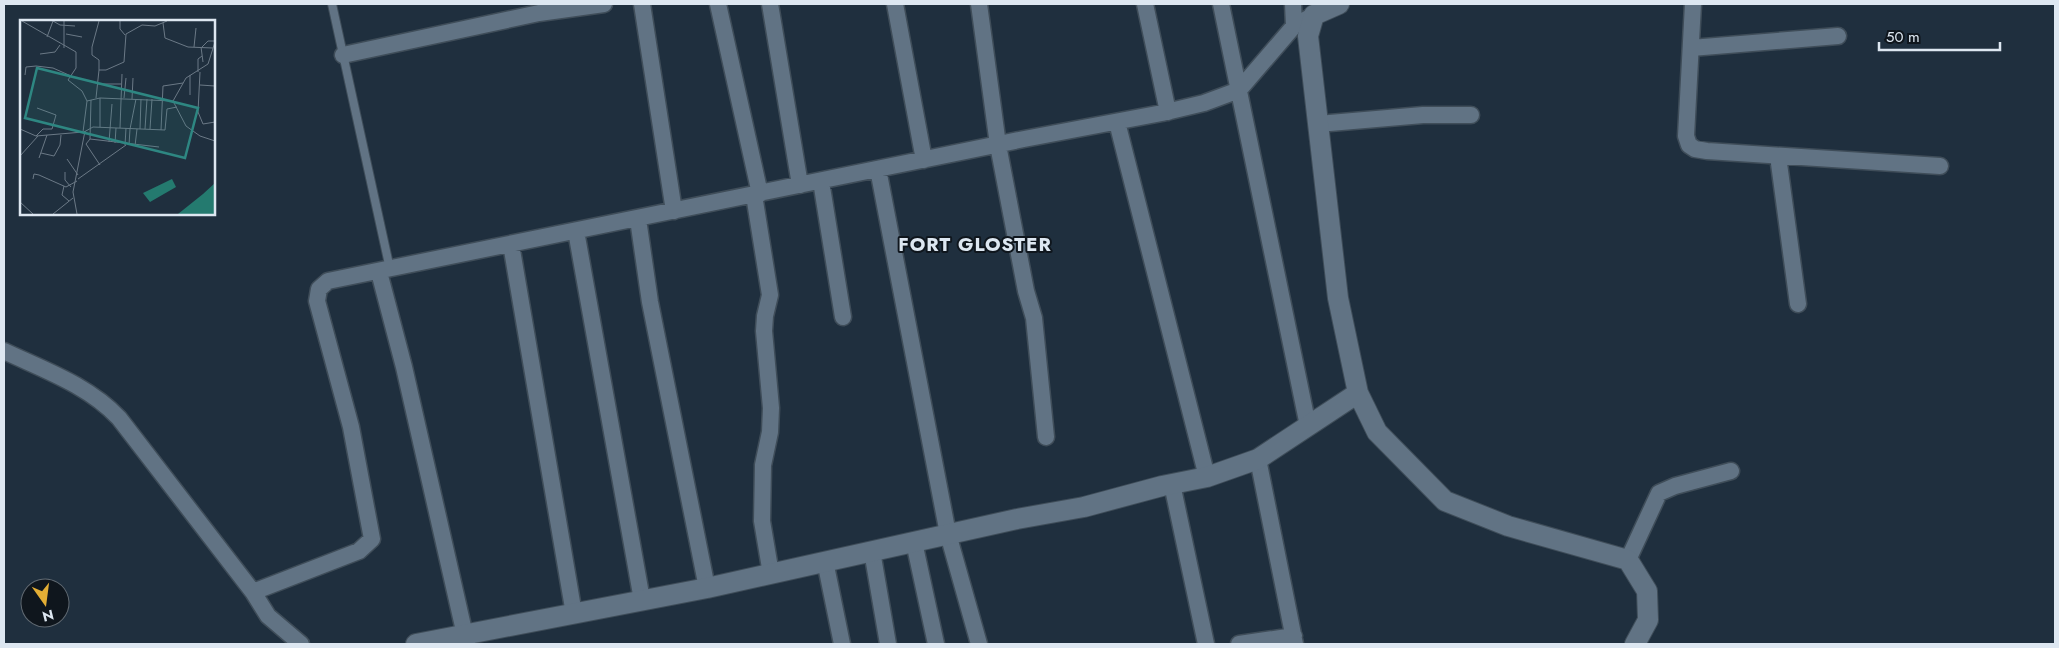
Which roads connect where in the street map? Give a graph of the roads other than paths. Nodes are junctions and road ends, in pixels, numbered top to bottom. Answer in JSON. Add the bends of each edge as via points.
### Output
{"nodes":[{"id":1,"x":332,"y":4,"type":"edge"},
{"id":2,"x":604,"y":4,"type":"edge"},
{"id":3,"x":642,"y":4,"type":"edge"},
{"id":4,"x":718,"y":4,"type":"edge"},
{"id":5,"x":770,"y":4,"type":"edge"},
{"id":6,"x":895,"y":4,"type":"edge"},
{"id":7,"x":979,"y":4,"type":"edge"},
{"id":8,"x":1144,"y":4,"type":"edge"},
{"id":9,"x":1221,"y":4,"type":"edge"},
{"id":10,"x":1293,"y":4,"type":"edge"},
{"id":11,"x":1338,"y":4,"type":"edge"},
{"id":12,"x":1693,"y":4,"type":"edge"},
{"id":13,"x":1314,"y":15,"type":"junction"},
{"id":14,"x":1294,"y":26,"type":"junction"},
{"id":15,"x":1838,"y":36,"type":"dead end"},
{"id":16,"x":1691,"y":48,"type":"junction"},
{"id":17,"x":343,"y":55,"type":"junction"},
{"id":18,"x":1239,"y":90,"type":"junction"},
{"id":19,"x":1168,"y":112,"type":"junction"},
{"id":20,"x":1471,"y":115,"type":"dead end"},
{"id":21,"x":1117,"y":122,"type":"junction"},
{"id":22,"x":1318,"y":124,"type":"junction"},
{"id":23,"x":998,"y":145,"type":"junction"},
{"id":24,"x":1778,"y":156,"type":"junction"},
{"id":25,"x":924,"y":160,"type":"junction"},
{"id":26,"x":1940,"y":166,"type":"dead end"},
{"id":27,"x":878,"y":169,"type":"junction"},
{"id":28,"x":821,"y":181,"type":"junction"},
{"id":29,"x":800,"y":185,"type":"junction"},
{"id":30,"x":757,"y":194,"type":"junction"},
{"id":31,"x":674,"y":211,"type":"junction"},
{"id":32,"x":638,"y":219,"type":"junction"},
{"id":33,"x":576,"y":231,"type":"junction"},
{"id":34,"x":511,"y":244,"type":"junction"},
{"id":35,"x":384,"y":270,"type":"junction"},
{"id":36,"x":1798,"y":304,"type":"dead end"},
{"id":37,"x":843,"y":317,"type":"dead end"},
{"id":38,"x":4,"y":351,"type":"edge"},
{"id":39,"x":1358,"y":393,"type":"junction"},
{"id":40,"x":1308,"y":426,"type":"junction"},
{"id":41,"x":1046,"y":437,"type":"dead end"},
{"id":42,"x":1258,"y":459,"type":"junction"},
{"id":43,"x":1731,"y":472,"type":"dead end"},
{"id":44,"x":1207,"y":477,"type":"junction"},
{"id":45,"x":1172,"y":484,"type":"junction"},
{"id":46,"x":948,"y":534,"type":"junction"},
{"id":47,"x":914,"y":542,"type":"junction"},
{"id":48,"x":872,"y":551,"type":"junction"},
{"id":49,"x":1628,"y":560,"type":"junction"},
{"id":50,"x":825,"y":562,"type":"junction"},
{"id":51,"x":771,"y":574,"type":"junction"},
{"id":52,"x":707,"y":588,"type":"junction"},
{"id":53,"x":254,"y":592,"type":"junction"},
{"id":54,"x":642,"y":600,"type":"junction"},
{"id":55,"x":574,"y":614,"type":"junction"},
{"id":56,"x":466,"y":639,"type":"edge"},
{"id":57,"x":1294,"y":640,"type":"edge"},
{"id":58,"x":301,"y":644,"type":"edge"},
{"id":59,"x":416,"y":644,"type":"edge"},
{"id":60,"x":842,"y":644,"type":"edge"},
{"id":61,"x":888,"y":644,"type":"edge"},
{"id":62,"x":936,"y":644,"type":"edge"},
{"id":63,"x":979,"y":644,"type":"edge"},
{"id":64,"x":1206,"y":644,"type":"edge"},
{"id":65,"x":1239,"y":644,"type":"edge"},
{"id":66,"x":1635,"y":644,"type":"edge"}],
"edges":[{"from":1,"to":17,"type":"lane"},
{"from":2,"to":17,"type":"street","via":[[539,13]]},
{"from":3,"to":31,"type":"street"},
{"from":4,"to":30,"type":"street"},
{"from":5,"to":29,"type":"street"},
{"from":6,"to":25,"type":"street"},
{"from":7,"to":23,"type":"street"},
{"from":8,"to":19,"type":"street"},
{"from":9,"to":18,"type":"street"},
{"from":10,"to":14,"type":"street"},
{"from":11,"to":13,"type":"street"},
{"from":12,"to":16,"type":"street"},
{"from":13,"to":14,"type":"street"},
{"from":13,"to":22,"type":"street","via":[[1308,36]]},
{"from":14,"to":18,"type":"street"},
{"from":15,"to":16,"type":"street"},
{"from":16,"to":24,"type":"street","via":[[1686,136],[1690,145],[1707,151]]},
{"from":17,"to":35,"type":"lane"},
{"from":18,"to":19,"type":"street"},
{"from":18,"to":40,"type":"street"},
{"from":19,"to":21,"type":"street"},
{"from":20,"to":22,"type":"street","via":[[1424,115]]},
{"from":21,"to":23,"type":"street"},
{"from":21,"to":44,"type":"street"},
{"from":22,"to":39,"type":"street","via":[[1338,298]]},
{"from":23,"to":25,"type":"street"},
{"from":23,"to":41,"type":"street","via":[[1034,318]]},
{"from":24,"to":26,"type":"street"},
{"from":24,"to":36,"type":"street"},
{"from":25,"to":27,"type":"street"},
{"from":27,"to":28,"type":"street"},
{"from":27,"to":46,"type":"street"},
{"from":28,"to":29,"type":"street"},
{"from":28,"to":37,"type":"street"},
{"from":29,"to":30,"type":"street"},
{"from":30,"to":31,"type":"street"},
{"from":30,"to":51,"type":"street","via":[[770,295],[764,330],[771,420],[763,465],[762,521]]},
{"from":31,"to":32,"type":"street"},
{"from":32,"to":33,"type":"street"},
{"from":32,"to":52,"type":"street","via":[[650,302]]},
{"from":33,"to":34,"type":"street"},
{"from":33,"to":54,"type":"street"},
{"from":34,"to":35,"type":"street"},
{"from":34,"to":55,"type":"street"},
{"from":35,"to":53,"type":"street","via":[[328,281],[319,289],[317,301],[351,427],[372,539],[359,551]]},
{"from":35,"to":56,"type":"street"},
{"from":38,"to":53,"type":"street","via":[[86,390],[107,406]]},
{"from":39,"to":40,"type":"street"},
{"from":39,"to":49,"type":"street","via":[[1377,432],[1444,502],[1508,526]]},
{"from":40,"to":42,"type":"street"},
{"from":42,"to":44,"type":"street"},
{"from":42,"to":57,"type":"street"},
{"from":43,"to":49,"type":"street","via":[[1660,493]]},
{"from":44,"to":45,"type":"street"},
{"from":45,"to":46,"type":"street","via":[[1084,507]]},
{"from":45,"to":64,"type":"street"},
{"from":46,"to":47,"type":"street"},
{"from":46,"to":63,"type":"street"},
{"from":47,"to":48,"type":"street"},
{"from":47,"to":62,"type":"street"},
{"from":48,"to":50,"type":"street"},
{"from":48,"to":61,"type":"street"},
{"from":49,"to":66,"type":"street","via":[[1647,591],[1648,620]]},
{"from":50,"to":51,"type":"street"},
{"from":50,"to":60,"type":"street"},
{"from":51,"to":52,"type":"street"},
{"from":52,"to":54,"type":"street"},
{"from":53,"to":58,"type":"street","via":[[268,616]]},
{"from":54,"to":55,"type":"street"},
{"from":55,"to":56,"type":"street"},
{"from":56,"to":59,"type":"street"},
{"from":57,"to":65,"type":"street"}]}
